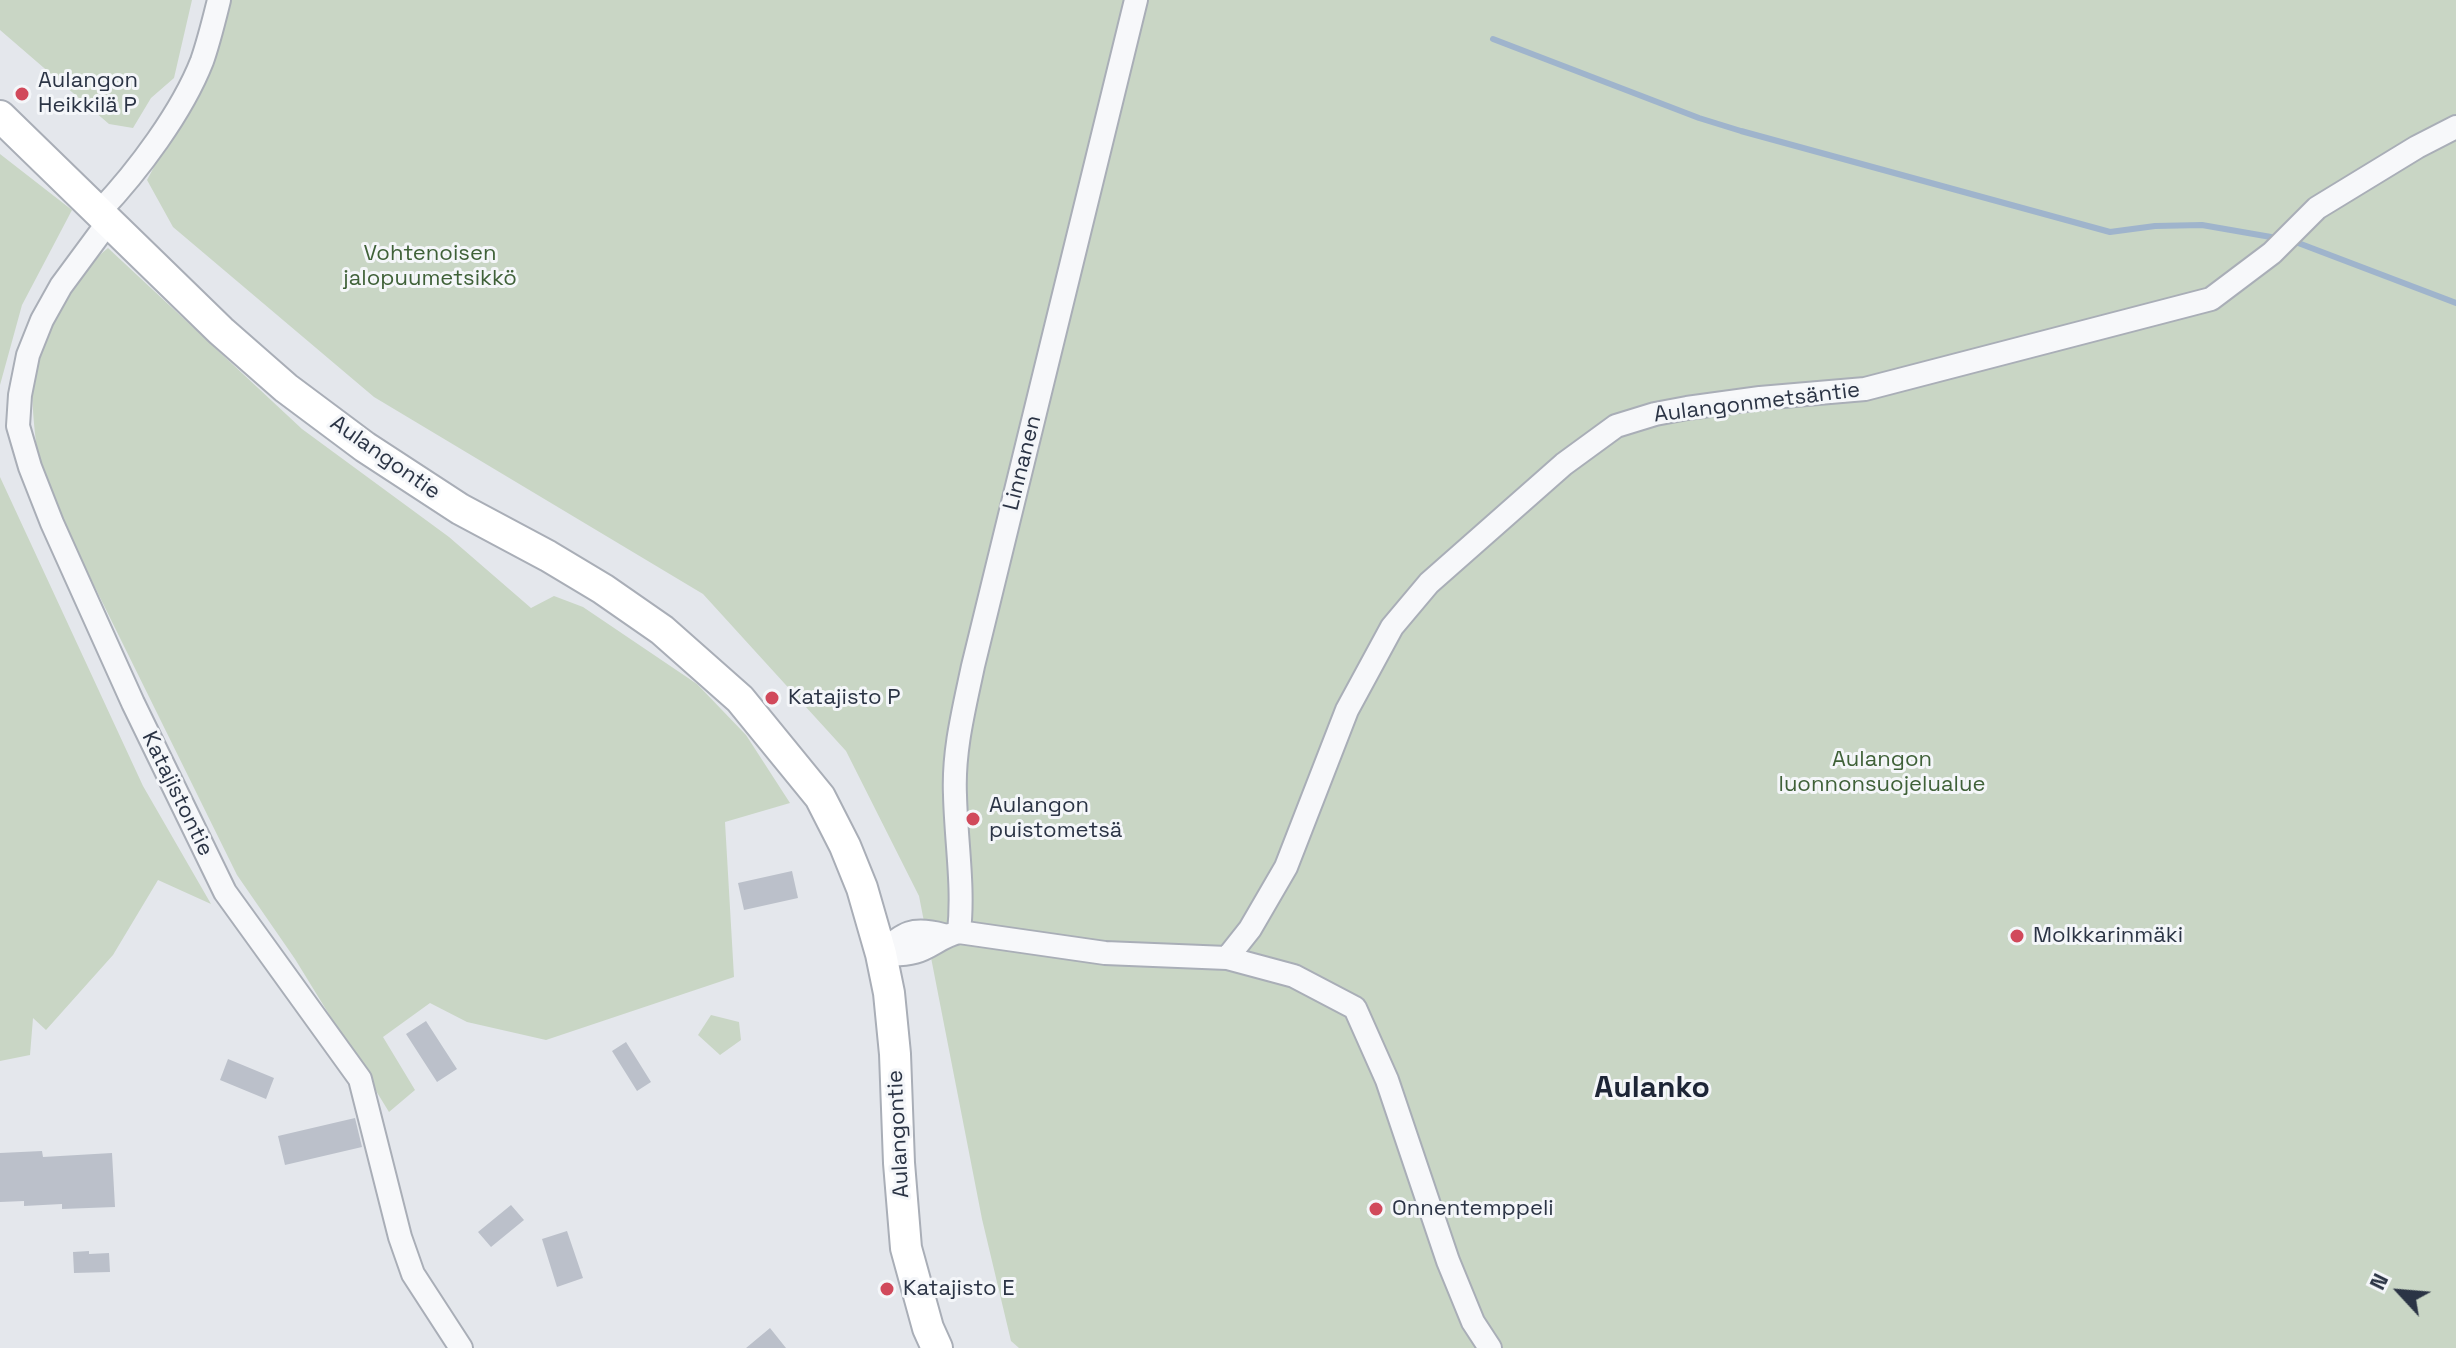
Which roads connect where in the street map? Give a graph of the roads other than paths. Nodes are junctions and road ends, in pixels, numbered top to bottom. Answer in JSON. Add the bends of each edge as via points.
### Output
{"nodes":[{"id":1,"x":219,"y":0,"type":"edge"},
{"id":2,"x":1136,"y":0,"type":"edge"},
{"id":3,"x":0,"y":116,"type":"edge"},
{"id":4,"x":2456,"y":127,"type":"edge"},
{"id":5,"x":104,"y":216,"type":"junction"},
{"id":6,"x":951,"y":934,"type":"junction"},
{"id":7,"x":881,"y":954,"type":"junction"},
{"id":8,"x":1227,"y":958,"type":"junction"},
{"id":9,"x":461,"y":1348,"type":"edge"},
{"id":10,"x":937,"y":1348,"type":"edge"},
{"id":11,"x":1490,"y":1348,"type":"edge"}],
"edges":[{"from":1,"to":5,"type":"street","name":"Katajistontie","via":[[201,61],[181,103]]},
{"from":2,"to":6,"type":"street","name":"Linnanen","via":[[957,741],[954,793],[961,911]]},
{"from":3,"to":5,"type":"street","name":"Aulangontie"},
{"from":4,"to":8,"type":"street","name":"Aulangonmetsäntie","via":[[2317,208],[2272,253],[2211,299],[1865,389],[1687,408],[1616,426],[1564,464],[1429,583],[1392,627],[1347,710],[1286,867]]},
{"from":5,"to":7,"type":"street","name":"Aulangontie","via":[[286,388],[460,509],[603,589],[662,630],[740,699],[795,765],[830,865],[844,891],[870,918]]},
{"from":5,"to":9,"type":"street","name":"Katajistontie","via":[[42,320],[28,355],[18,426],[30,467],[126,689],[225,892],[360,1079],[413,1274]]},
{"from":6,"to":7,"type":"street","via":[[912,931]]},
{"from":6,"to":8,"type":"street","via":[[1105,953]]},
{"from":7,"to":10,"type":"street","name":"Aulangontie","via":[[895,1054],[906,1248]]},
{"from":8,"to":11,"type":"street","via":[[1294,976],[1355,1008],[1387,1080],[1448,1261],[1473,1322]]}]}
